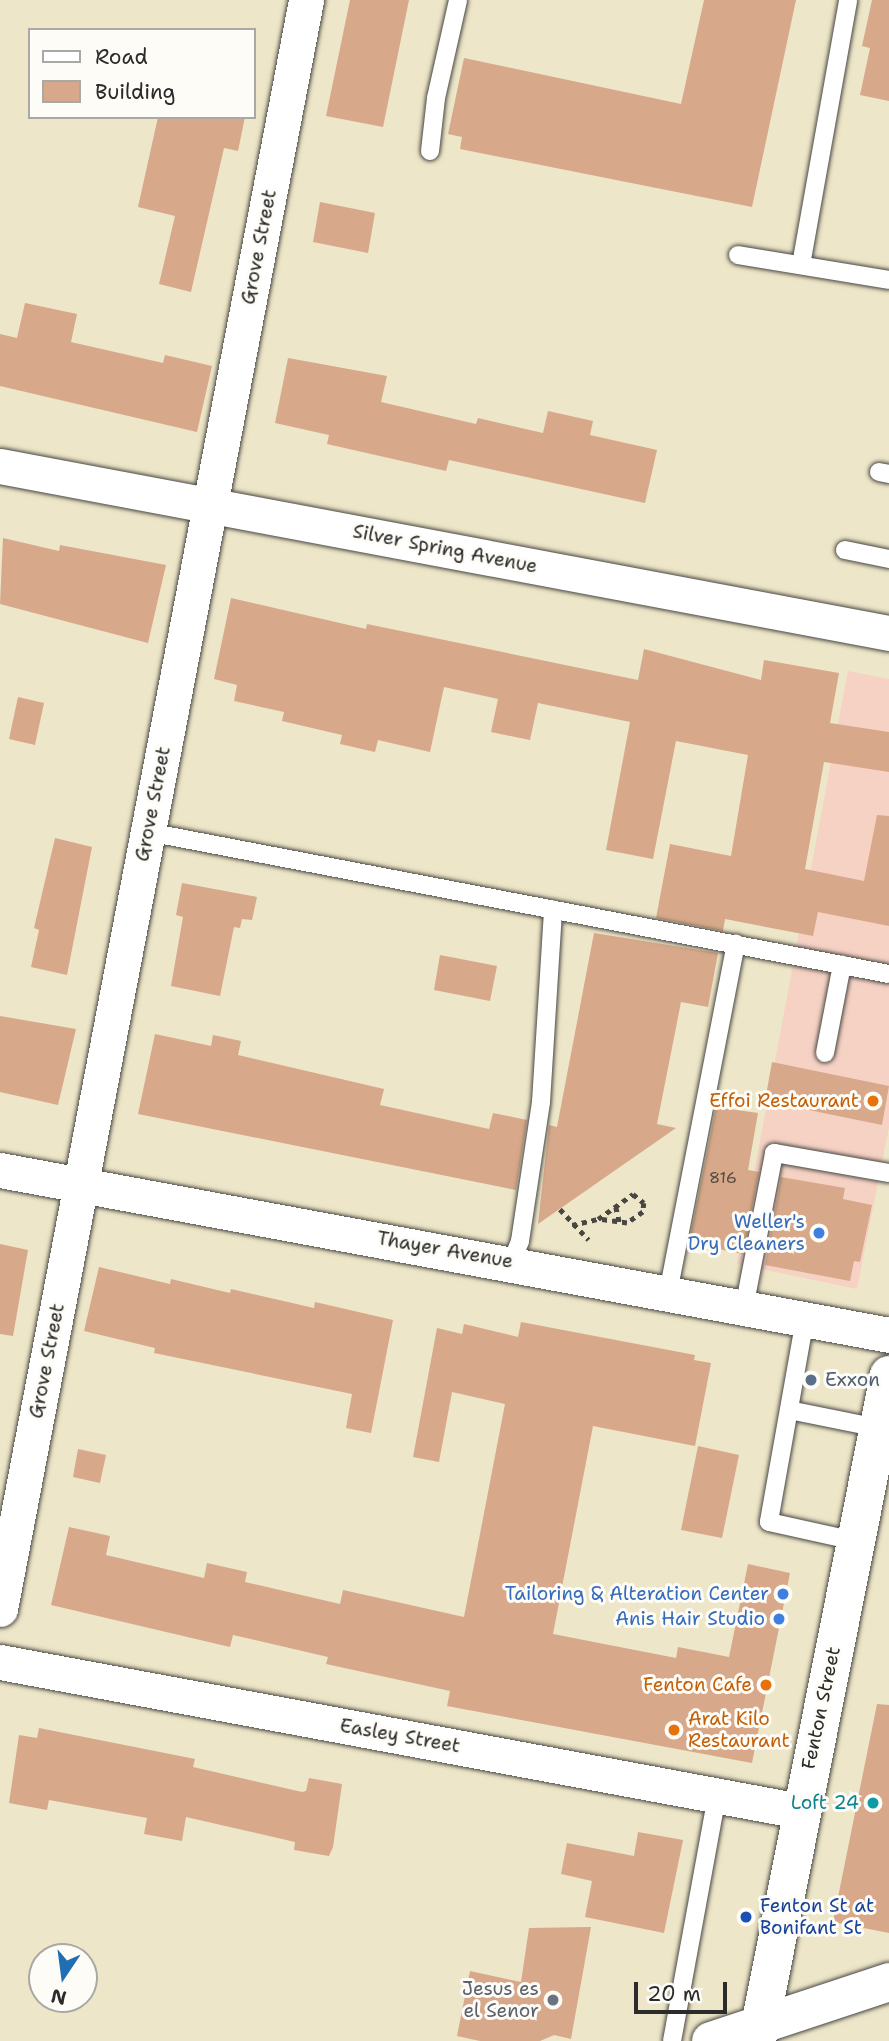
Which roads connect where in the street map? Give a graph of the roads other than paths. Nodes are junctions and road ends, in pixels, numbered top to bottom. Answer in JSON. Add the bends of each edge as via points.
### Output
{"nodes":[{"id":1,"x":306,"y":0,"type":"edge"},
{"id":2,"x":458,"y":0,"type":"edge"},
{"id":3,"x":848,"y":0,"type":"edge"},
{"id":4,"x":430,"y":151,"type":"dead end"},
{"id":5,"x":738,"y":254,"type":"dead end"},
{"id":6,"x":801,"y":265,"type":"junction"},
{"id":7,"x":889,"y":279,"type":"edge"},
{"id":8,"x":0,"y":466,"type":"edge"},
{"id":9,"x":210,"y":505,"type":"junction"},
{"id":10,"x":845,"y":550,"type":"dead end"},
{"id":11,"x":889,"y":559,"type":"edge"},
{"id":12,"x":889,"y":633,"type":"edge"},
{"id":13,"x":148,"y":832,"type":"junction"},
{"id":14,"x":553,"y":909,"type":"junction"},
{"id":15,"x":736,"y":944,"type":"junction"},
{"id":16,"x":842,"y":965,"type":"junction"},
{"id":17,"x":889,"y":974,"type":"edge"},
{"id":18,"x":825,"y":1053,"type":"dead end"},
{"id":19,"x":0,"y":1170,"type":"edge"},
{"id":20,"x":889,"y":1173,"type":"edge"},
{"id":21,"x":81,"y":1184,"type":"junction"},
{"id":22,"x":512,"y":1261,"type":"junction"},
{"id":23,"x":668,"y":1293,"type":"junction"},
{"id":24,"x":744,"y":1308,"type":"junction"},
{"id":25,"x":805,"y":1319,"type":"junction"},
{"id":26,"x":889,"y":1335,"type":"edge"},
{"id":27,"x":889,"y":1375,"type":"edge"},
{"id":28,"x":789,"y":1410,"type":"junction"},
{"id":29,"x":878,"y":1429,"type":"junction"},
{"id":30,"x":855,"y":1541,"type":"junction"},
{"id":31,"x":0,"y":1609,"type":"edge"},
{"id":32,"x":0,"y":1662,"type":"edge"},
{"id":33,"x":717,"y":1796,"type":"junction"},
{"id":34,"x":800,"y":1811,"type":"junction"},
{"id":35,"x":889,"y":1982,"type":"edge"},
{"id":36,"x":758,"y":2034,"type":"edge"},
{"id":37,"x":672,"y":2041,"type":"edge"},
{"id":38,"x":711,"y":2041,"type":"edge"}],
"edges":[{"from":1,"to":9,"type":"street","name":"Grove Street"},
{"from":2,"to":4,"type":"lane","via":[[436,98]]},
{"from":3,"to":6,"type":"lane"},
{"from":5,"to":6,"type":"lane"},
{"from":6,"to":7,"type":"lane"},
{"from":8,"to":9,"type":"street","name":"Silver Spring Avenue"},
{"from":9,"to":12,"type":"street","name":"Silver Spring Avenue"},
{"from":9,"to":13,"type":"street","name":"Grove Street"},
{"from":10,"to":11,"type":"lane"},
{"from":13,"to":14,"type":"lane"},
{"from":13,"to":21,"type":"street","name":"Grove Street"},
{"from":14,"to":15,"type":"lane"},
{"from":14,"to":22,"type":"lane","via":[[541,1102],[520,1241]]},
{"from":15,"to":16,"type":"lane"},
{"from":15,"to":23,"type":"lane"},
{"from":16,"to":17,"type":"lane"},
{"from":16,"to":18,"type":"lane"},
{"from":19,"to":21,"type":"street","name":"Thayer Avenue"},
{"from":20,"to":24,"type":"lane","via":[[774,1153]]},
{"from":21,"to":22,"type":"street","name":"Thayer Avenue"},
{"from":21,"to":31,"type":"street","name":"Grove Street"},
{"from":22,"to":23,"type":"street","name":"Thayer Avenue"},
{"from":23,"to":24,"type":"street","name":"Thayer Avenue"},
{"from":24,"to":25,"type":"street","name":"Thayer Avenue"},
{"from":25,"to":26,"type":"street","name":"Thayer Avenue"},
{"from":25,"to":28,"type":"lane"},
{"from":27,"to":29,"type":"street","name":"Fenton Street"},
{"from":28,"to":29,"type":"lane"},
{"from":28,"to":30,"type":"lane","via":[[769,1522]]},
{"from":29,"to":30,"type":"street","name":"Fenton Street"},
{"from":30,"to":34,"type":"street","name":"Fenton Street"},
{"from":32,"to":33,"type":"street","name":"Easley Street"},
{"from":33,"to":34,"type":"street","name":"Easley Street"},
{"from":33,"to":37,"type":"lane"},
{"from":34,"to":36,"type":"street","name":"Fenton Street"},
{"from":35,"to":36,"type":"street"},
{"from":36,"to":38,"type":"street"}]}
